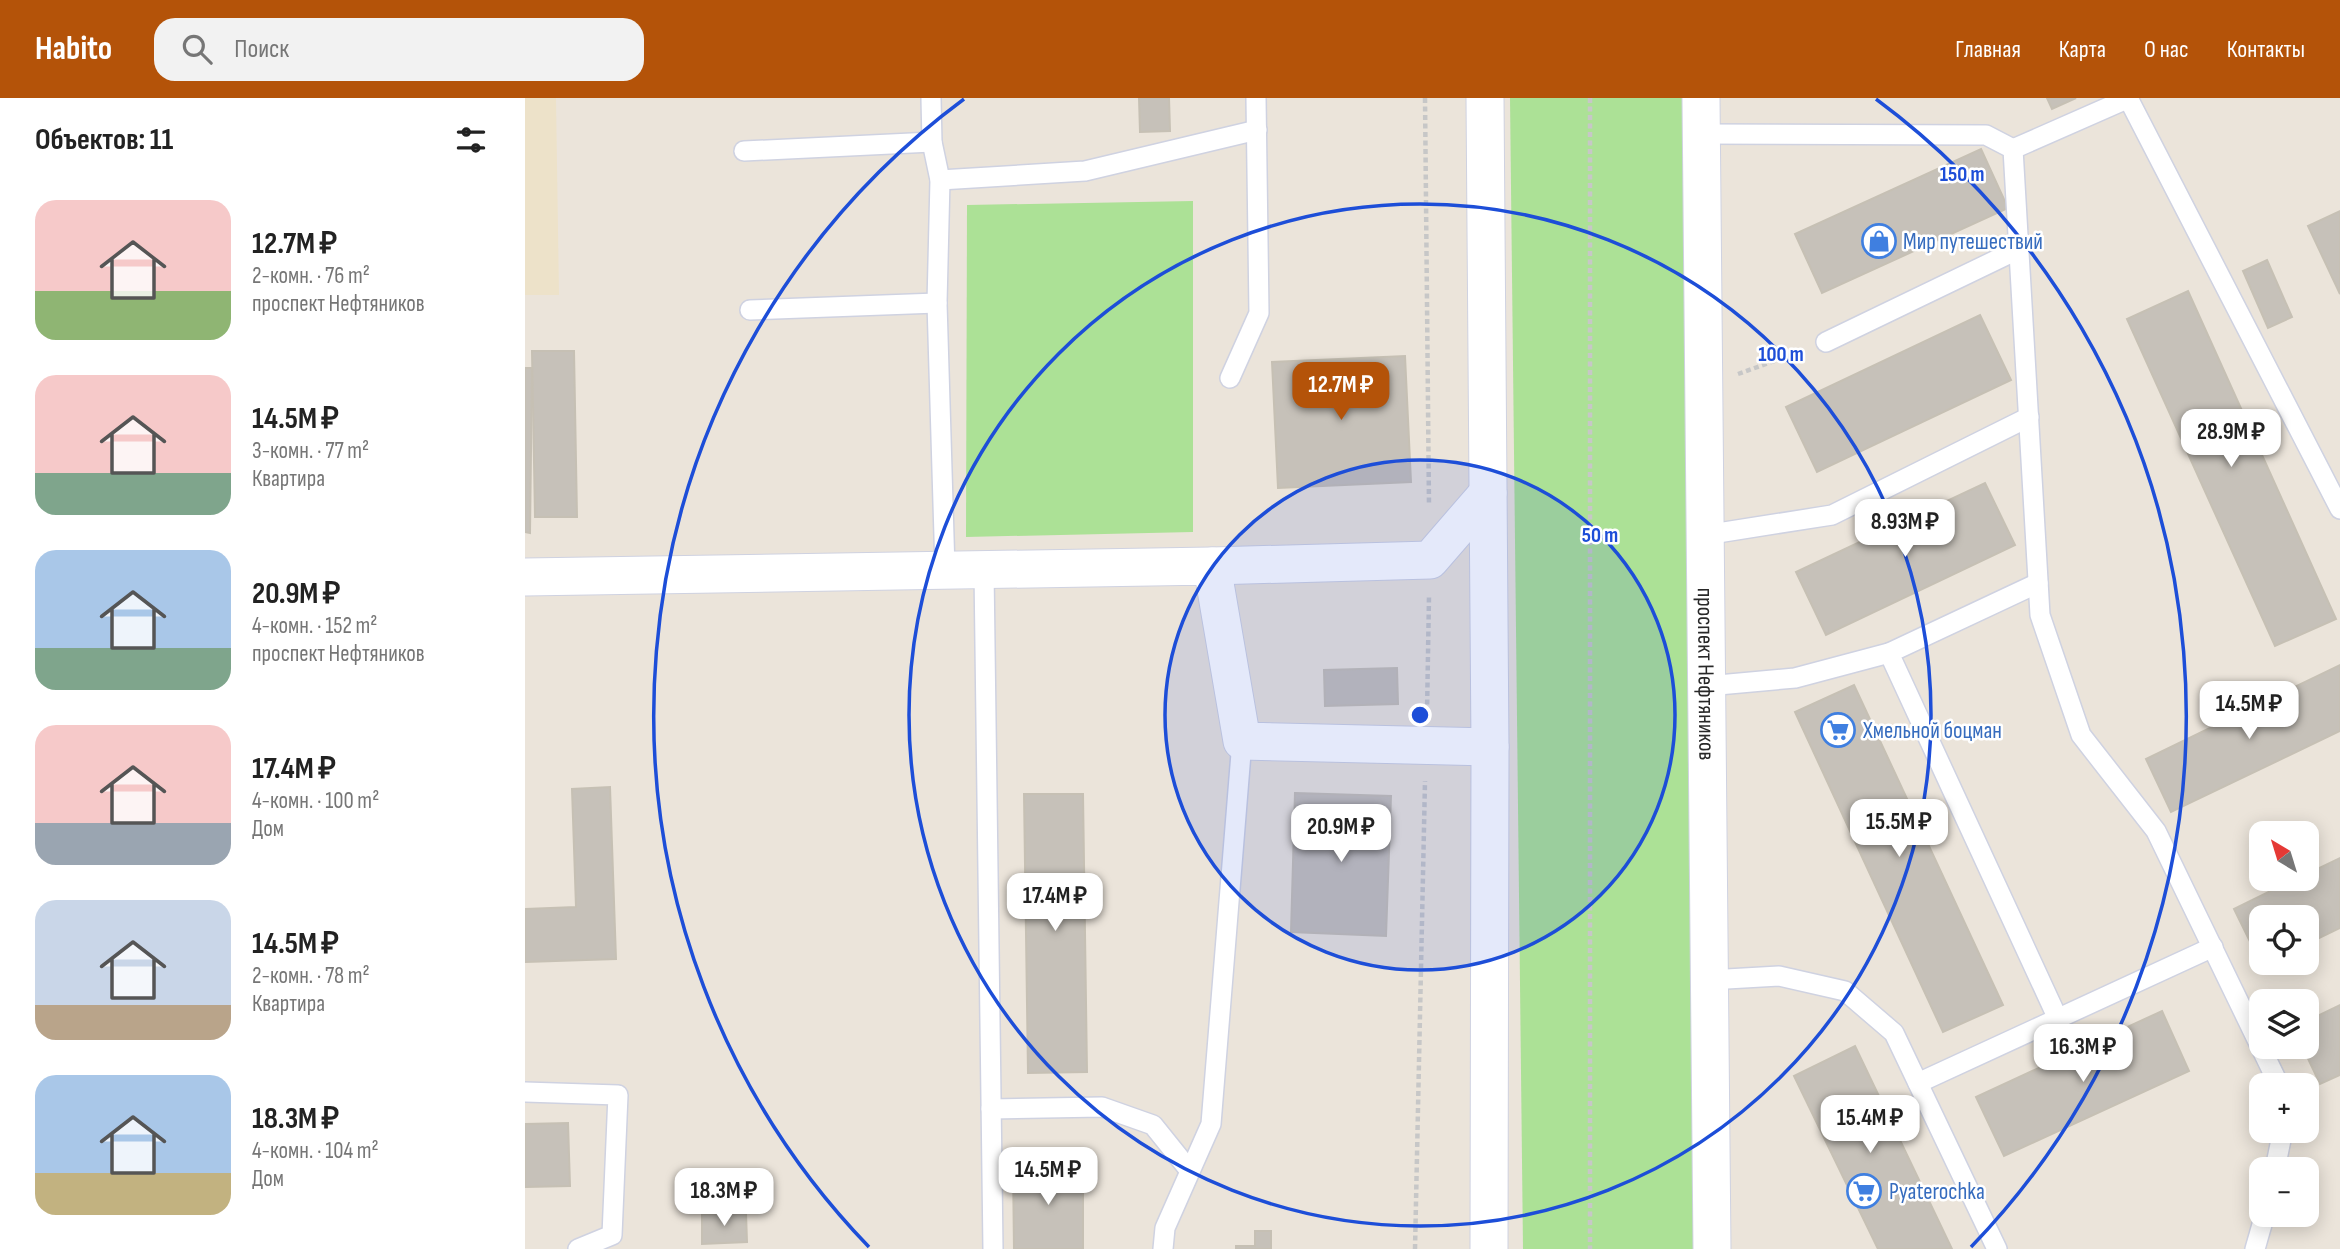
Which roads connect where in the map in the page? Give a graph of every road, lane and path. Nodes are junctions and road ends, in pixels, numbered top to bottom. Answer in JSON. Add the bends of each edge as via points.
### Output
{"nodes":[{"id":1,"x":931,"y":98,"type":"edge"},
{"id":2,"x":1256,"y":98,"type":"edge"},
{"id":3,"x":1425,"y":98,"type":"edge"},
{"id":4,"x":1485,"y":98,"type":"edge"},
{"id":5,"x":1590,"y":98,"type":"edge"},
{"id":6,"x":1701,"y":98,"type":"edge"},
{"id":7,"x":2129,"y":98,"type":"edge"},
{"id":8,"x":1257,"y":130,"type":"junction"},
{"id":9,"x":1701,"y":134,"type":"junction"},
{"id":10,"x":932,"y":142,"type":"junction"},
{"id":11,"x":2013,"y":149,"type":"junction"},
{"id":12,"x":744,"y":151,"type":"dead end"},
{"id":13,"x":940,"y":180,"type":"junction"},
{"id":14,"x":2019,"y":249,"type":"junction"},
{"id":15,"x":937,"y":303,"type":"junction"},
{"id":16,"x":750,"y":310,"type":"dead end"},
{"id":17,"x":1826,"y":342,"type":"joint"},
{"id":18,"x":1230,"y":378,"type":"dead end"},
{"id":19,"x":1704,"y":387,"type":"junction"},
{"id":20,"x":2029,"y":417,"type":"junction"},
{"id":21,"x":1488,"y":493,"type":"junction"},
{"id":22,"x":2340,"y":509,"type":"edge"},
{"id":23,"x":1705,"y":535,"type":"junction"},
{"id":24,"x":1430,"y":560,"type":"junction"},
{"id":25,"x":1212,"y":566,"type":"junction"},
{"id":26,"x":945,"y":570,"type":"junction"},
{"id":27,"x":984,"y":570,"type":"junction"},
{"id":28,"x":525,"y":577,"type":"edge"},
{"id":29,"x":2038,"y":583,"type":"junction"},
{"id":30,"x":1889,"y":653,"type":"junction"},
{"id":31,"x":1707,"y":686,"type":"junction"},
{"id":32,"x":1242,"y":741,"type":"junction"},
{"id":33,"x":1426,"y":745,"type":"junction"},
{"id":34,"x":1490,"y":747,"type":"junction"},
{"id":35,"x":2213,"y":947,"type":"junction"},
{"id":36,"x":1709,"y":980,"type":"junction"},
{"id":37,"x":2058,"y":1019,"type":"junction"},
{"id":38,"x":2273,"y":1073,"type":"edge"},
{"id":39,"x":1918,"y":1083,"type":"junction"},
{"id":40,"x":525,"y":1092,"type":"edge"},
{"id":41,"x":991,"y":1109,"type":"junction"},
{"id":42,"x":1190,"y":1171,"type":"junction"},
{"id":43,"x":2261,"y":1227,"type":"edge"},
{"id":44,"x":578,"y":1249,"type":"edge"},
{"id":45,"x":993,"y":1249,"type":"edge"},
{"id":46,"x":1163,"y":1249,"type":"edge"},
{"id":47,"x":1415,"y":1249,"type":"edge"},
{"id":48,"x":1489,"y":1249,"type":"edge"},
{"id":49,"x":1590,"y":1249,"type":"edge"},
{"id":50,"x":1712,"y":1249,"type":"edge"},
{"id":51,"x":1997,"y":1249,"type":"edge"},
{"id":52,"x":2255,"y":1249,"type":"edge"}],
"edges":[{"from":1,"to":10,"type":"lane"},
{"from":2,"to":8,"type":"lane"},
{"from":3,"to":24,"type":"path"},
{"from":4,"to":21,"type":"street"},
{"from":5,"to":49,"type":"path"},
{"from":6,"to":9,"type":"street","name":"проспект Нефтяников"},
{"from":7,"to":11,"type":"lane"},
{"from":7,"to":22,"type":"lane"},
{"from":8,"to":13,"type":"lane","via":[[1085,171]]},
{"from":8,"to":18,"type":"lane","via":[[1259,313]]},
{"from":9,"to":11,"type":"lane","via":[[1986,135]]},
{"from":9,"to":19,"type":"street","name":"проспект Нефтяников"},
{"from":10,"to":12,"type":"lane"},
{"from":10,"to":13,"type":"lane"},
{"from":11,"to":14,"type":"lane"},
{"from":13,"to":15,"type":"lane"},
{"from":14,"to":17,"type":"lane"},
{"from":14,"to":20,"type":"lane"},
{"from":15,"to":16,"type":"lane"},
{"from":15,"to":26,"type":"lane"},
{"from":17,"to":19,"type":"path"},
{"from":19,"to":23,"type":"street","name":"проспект Нефтяников"},
{"from":20,"to":23,"type":"lane","via":[[1832,515]]},
{"from":20,"to":29,"type":"lane"},
{"from":21,"to":24,"type":"street"},
{"from":21,"to":34,"type":"street"},
{"from":23,"to":31,"type":"street","name":"проспект Нефтяников"},
{"from":24,"to":25,"type":"street"},
{"from":24,"to":33,"type":"path"},
{"from":25,"to":27,"type":"street"},
{"from":25,"to":32,"type":"street"},
{"from":26,"to":27,"type":"street"},
{"from":26,"to":28,"type":"street"},
{"from":27,"to":41,"type":"lane"},
{"from":29,"to":30,"type":"lane"},
{"from":29,"to":35,"type":"lane","via":[[2040,615],[2081,735],[2156,831]]},
{"from":30,"to":31,"type":"lane","via":[[1795,678]]},
{"from":30,"to":37,"type":"lane"},
{"from":31,"to":36,"type":"street","name":"проспект Нефтяников"},
{"from":32,"to":33,"type":"street"},
{"from":32,"to":42,"type":"lane","via":[[1211,1124]]},
{"from":33,"to":34,"type":"street"},
{"from":33,"to":47,"type":"path"},
{"from":34,"to":48,"type":"street"},
{"from":35,"to":37,"type":"lane"},
{"from":35,"to":38,"type":"lane"},
{"from":36,"to":39,"type":"lane","via":[[1779,975],[1845,991],[1894,1033]]},
{"from":36,"to":50,"type":"street","name":"проспект Нефтяников"},
{"from":37,"to":39,"type":"lane"},
{"from":39,"to":51,"type":"lane"},
{"from":40,"to":44,"type":"lane","via":[[618,1095],[612,1234]]},
{"from":41,"to":42,"type":"lane","via":[[1102,1107],[1153,1125]]},
{"from":41,"to":45,"type":"lane"},
{"from":42,"to":46,"type":"lane","via":[[1165,1228]]},
{"from":43,"to":52,"type":"lane"}]}
